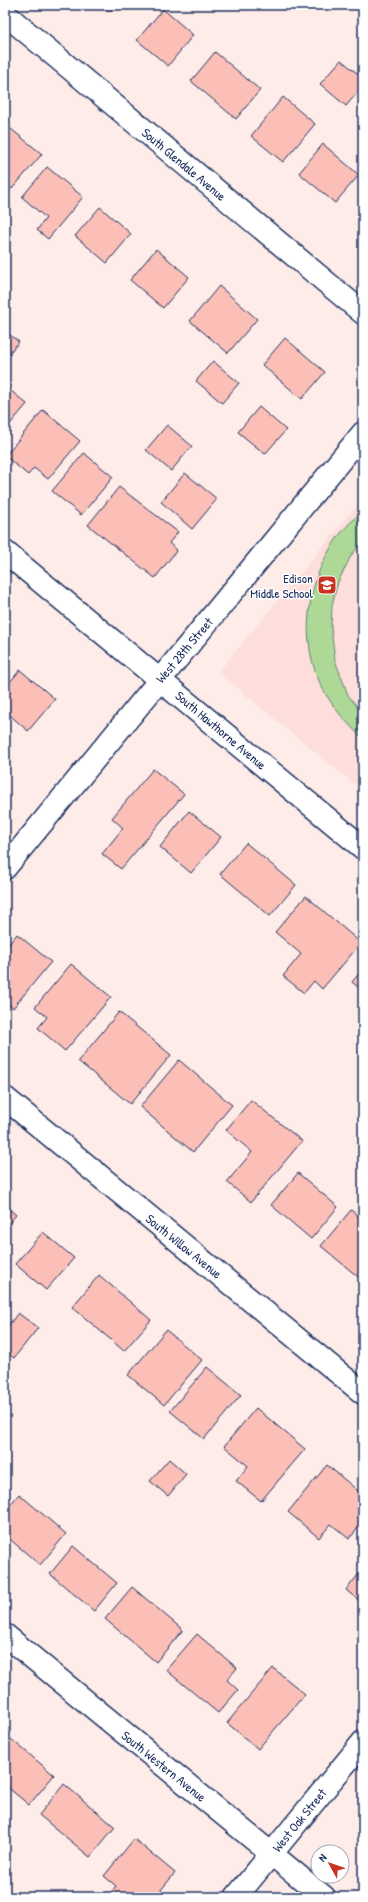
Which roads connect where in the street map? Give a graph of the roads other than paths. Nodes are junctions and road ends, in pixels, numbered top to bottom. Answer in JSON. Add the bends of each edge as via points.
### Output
{"nodes":[{"id":1,"x":5,"y":14,"type":"edge"},
{"id":2,"x":363,"y":313,"type":"edge"},
{"id":3,"x":363,"y":433,"type":"edge"},
{"id":4,"x":5,"y":552,"type":"edge"},
{"id":5,"x":160,"y":679,"type":"junction"},
{"id":6,"x":363,"y":848,"type":"edge"},
{"id":7,"x":5,"y":868,"type":"edge"},
{"id":8,"x":5,"y":1098,"type":"edge"},
{"id":9,"x":363,"y":1393,"type":"edge"},
{"id":10,"x":5,"y":1635,"type":"edge"},
{"id":11,"x":363,"y":1742,"type":"edge"},
{"id":12,"x":271,"y":1854,"type":"junction"},
{"id":13,"x":236,"y":1897,"type":"edge"},
{"id":14,"x":324,"y":1897,"type":"edge"}],
"edges":[{"from":1,"to":2,"type":"street","name":"South Glendale Avenue"},
{"from":3,"to":5,"type":"street","name":"West 28th Street"},
{"from":4,"to":5,"type":"street","name":"South Hawthorne Avenue"},
{"from":5,"to":6,"type":"street","name":"South Hawthorne Avenue"},
{"from":5,"to":7,"type":"street","name":"West 28th Street"},
{"from":8,"to":9,"type":"street","name":"South Willow Avenue"},
{"from":10,"to":12,"type":"street","name":"South Western Avenue"},
{"from":11,"to":12,"type":"street","name":"West Oak Street"},
{"from":12,"to":13,"type":"street","name":"West Oak Street"},
{"from":12,"to":14,"type":"street","name":"South Western Avenue"}]}
